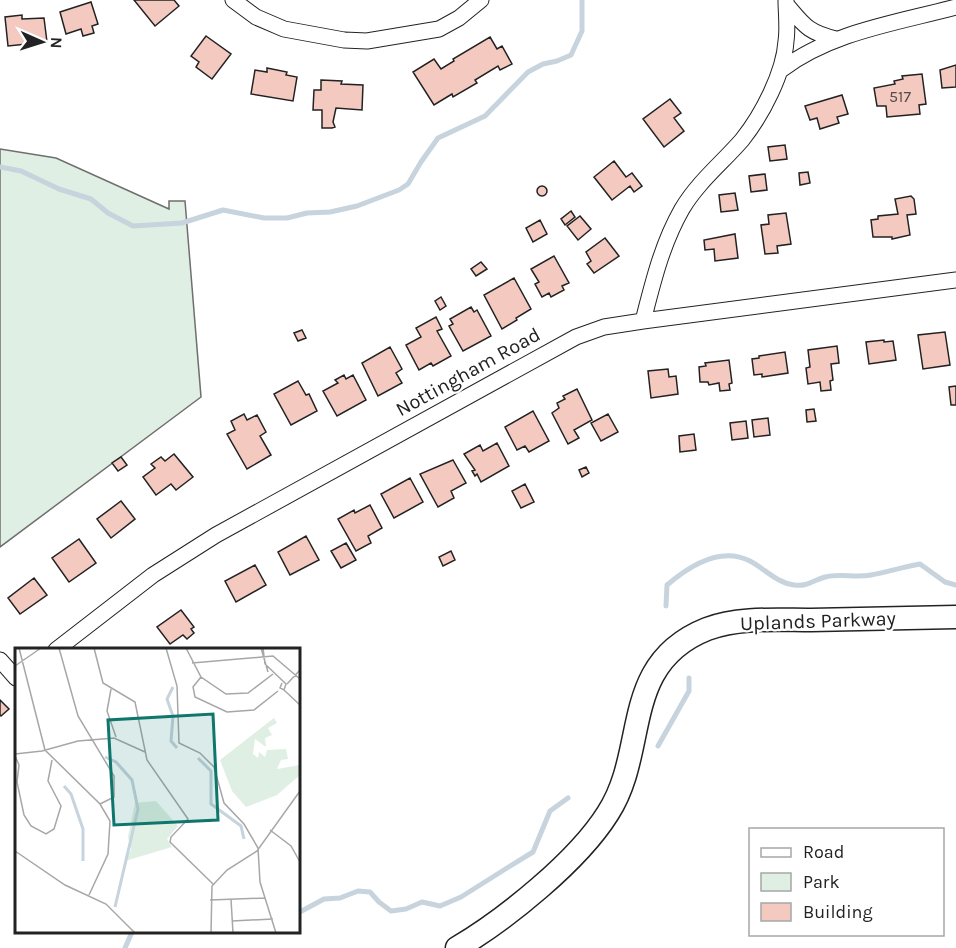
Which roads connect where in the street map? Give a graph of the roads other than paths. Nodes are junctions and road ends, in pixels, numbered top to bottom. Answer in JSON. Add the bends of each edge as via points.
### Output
{"nodes":[{"id":1,"x":233,"y":0,"type":"edge"},
{"id":2,"x":481,"y":0,"type":"edge"},
{"id":3,"x":786,"y":2,"type":"edge"},
{"id":4,"x":956,"y":7,"type":"edge"},
{"id":5,"x":836,"y":39,"type":"junction"},
{"id":6,"x":781,"y":70,"type":"junction"},
{"id":7,"x":956,"y":280,"type":"edge"},
{"id":8,"x":643,"y":321,"type":"junction"},
{"id":9,"x":956,"y":617,"type":"edge"},
{"id":10,"x":59,"y":648,"type":"edge"},
{"id":11,"x":0,"y":660,"type":"edge"},
{"id":12,"x":15,"y":677,"type":"edge"},
{"id":13,"x":457,"y":948,"type":"edge"}],
"edges":[{"from":1,"to":2,"type":"street","via":[[256,18],[284,28],[367,41],[439,29]]},
{"from":3,"to":5,"type":"street","via":[[816,34]]},
{"from":3,"to":6,"type":"street","via":[[787,41]]},
{"from":4,"to":5,"type":"street"},
{"from":5,"to":6,"type":"street"},
{"from":6,"to":8,"type":"street","via":[[742,139],[683,207],[655,273]]},
{"from":7,"to":8,"type":"street","name":"Nottingham Road"},
{"from":8,"to":10,"type":"street","name":"Nottingham Road","via":[[604,327],[576,337],[216,535],[153,575]]},
{"from":9,"to":13,"type":"street","name":"Uplands Parkway","via":[[754,620],[708,629],[689,639],[669,654],[643,696],[621,788],[609,812],[561,867],[502,918]]},
{"from":11,"to":12,"type":"street"}]}
